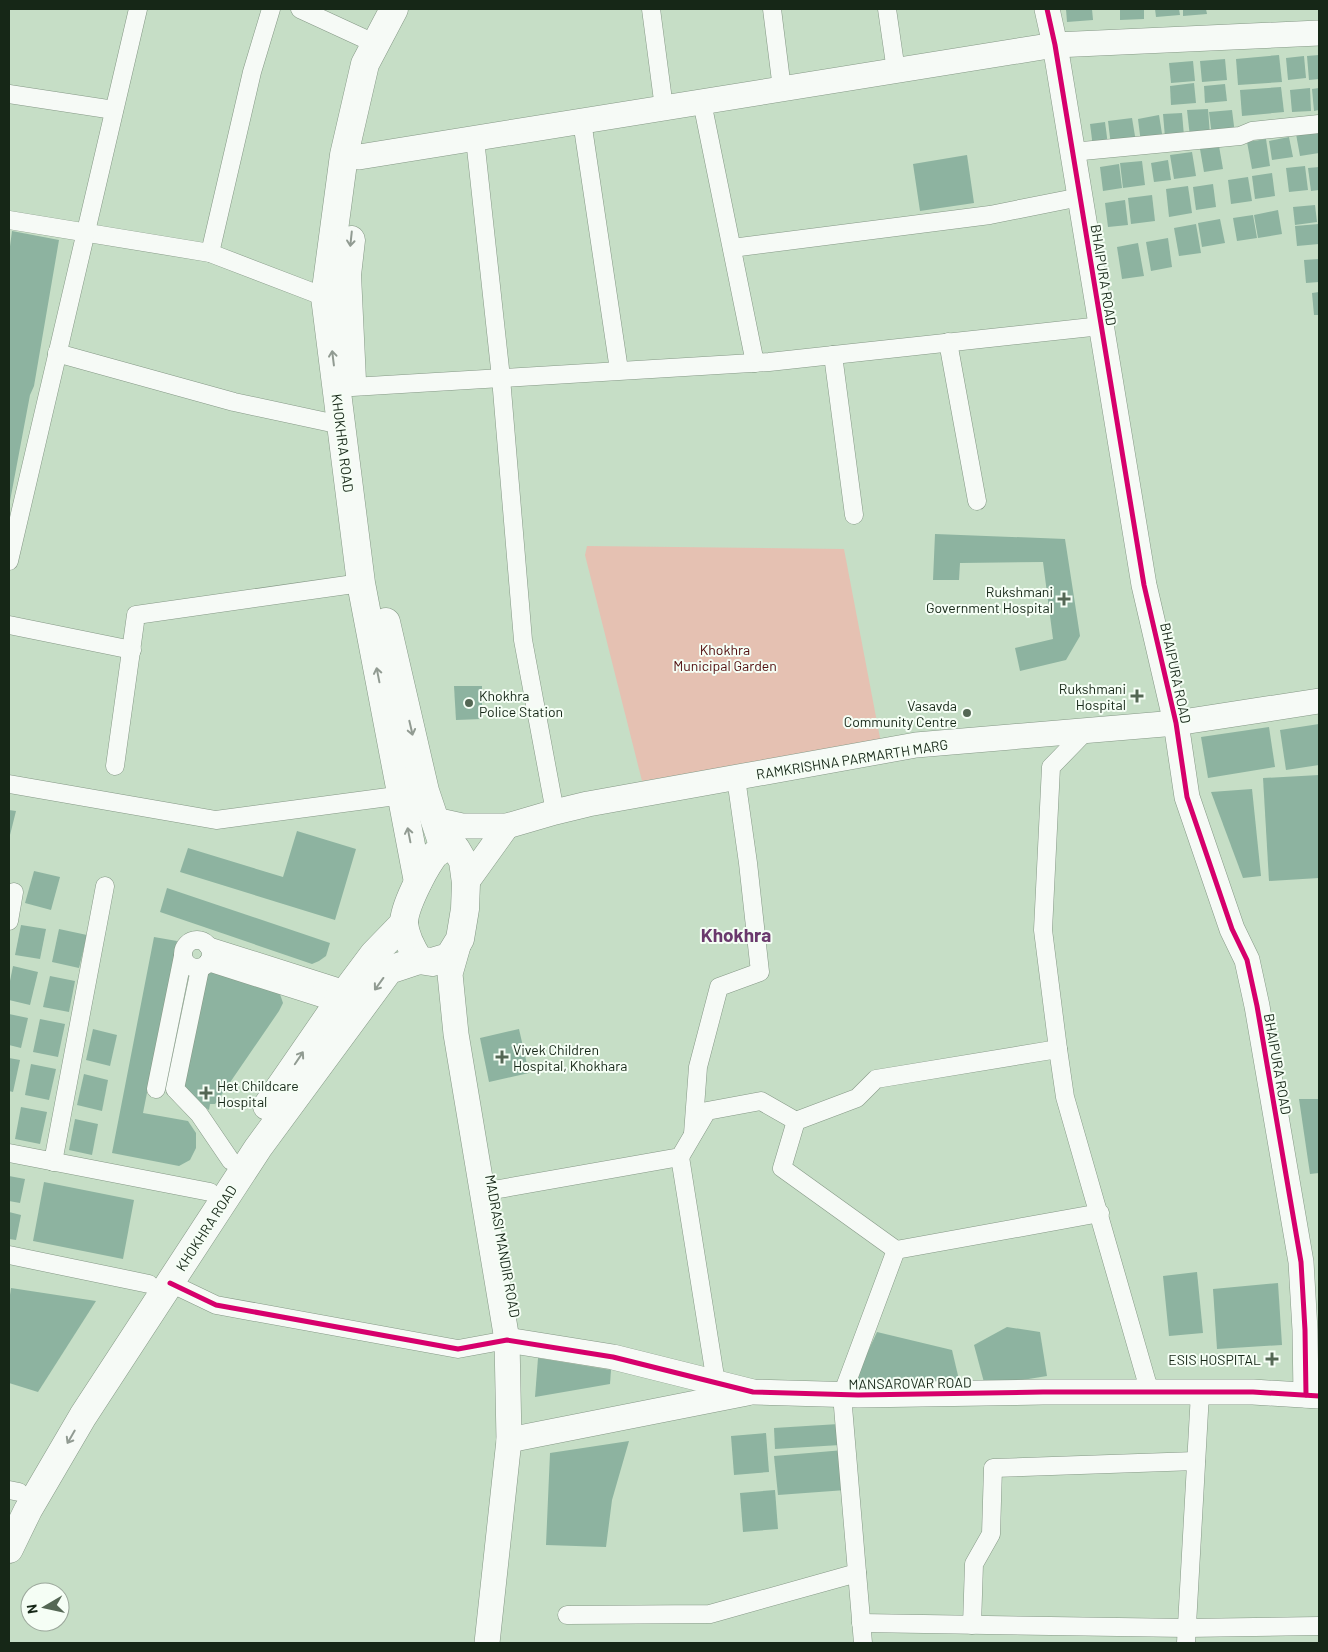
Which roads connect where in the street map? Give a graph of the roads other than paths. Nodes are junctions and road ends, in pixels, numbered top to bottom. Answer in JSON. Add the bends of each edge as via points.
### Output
{"nodes":[{"id":1,"x":138,"y":9,"type":"edge"},
{"id":2,"x":271,"y":9,"type":"edge"},
{"id":3,"x":300,"y":9,"type":"edge"},
{"id":4,"x":394,"y":9,"type":"edge"},
{"id":5,"x":412,"y":9,"type":"edge"},
{"id":6,"x":651,"y":9,"type":"edge"},
{"id":7,"x":772,"y":9,"type":"edge"},
{"id":8,"x":887,"y":9,"type":"edge"},
{"id":9,"x":1047,"y":9,"type":"edge"},
{"id":10,"x":1319,"y":33,"type":"edge"},
{"id":11,"x":376,"y":44,"type":"junction"},
{"id":12,"x":1055,"y":45,"type":"junction"},
{"id":13,"x":896,"y":71,"type":"junction"},
{"id":14,"x":782,"y":89,"type":"junction"},
{"id":15,"x":9,"y":94,"type":"edge"},
{"id":16,"x":702,"y":102,"type":"junction"},
{"id":17,"x":664,"y":108,"type":"junction"},
{"id":18,"x":114,"y":110,"type":"junction"},
{"id":19,"x":582,"y":121,"type":"junction"},
{"id":20,"x":1319,"y":124,"type":"edge"},
{"id":21,"x":475,"y":139,"type":"junction"},
{"id":22,"x":1072,"y":152,"type":"junction"},
{"id":23,"x":359,"y":157,"type":"junction"},
{"id":24,"x":1080,"y":197,"type":"junction"},
{"id":25,"x":9,"y":220,"type":"edge"},
{"id":26,"x":86,"y":232,"type":"junction"},
{"id":27,"x":732,"y":248,"type":"junction"},
{"id":28,"x":210,"y":253,"type":"junction"},
{"id":29,"x":336,"y":297,"type":"junction"},
{"id":30,"x":1101,"y":326,"type":"junction"},
{"id":31,"x":948,"y":342,"type":"junction"},
{"id":32,"x":58,"y":353,"type":"junction"},
{"id":33,"x":833,"y":355,"type":"junction"},
{"id":34,"x":755,"y":363,"type":"junction"},
{"id":35,"x":619,"y":370,"type":"junction"},
{"id":36,"x":501,"y":378,"type":"junction"},
{"id":37,"x":352,"y":387,"type":"junction"},
{"id":38,"x":341,"y":425,"type":"junction"},
{"id":39,"x":977,"y":501,"type":"dead end"},
{"id":40,"x":854,"y":515,"type":"dead end"},
{"id":41,"x":9,"y":561,"type":"edge"},
{"id":42,"x":361,"y":584,"type":"junction"},
{"id":43,"x":9,"y":625,"type":"edge"},
{"id":44,"x":132,"y":650,"type":"junction"},
{"id":45,"x":1319,"y":701,"type":"edge"},
{"id":46,"x":1176,"y":723,"type":"junction"},
{"id":47,"x":1087,"y":730,"type":"junction"},
{"id":48,"x":115,"y":766,"type":"dead end"},
{"id":49,"x":736,"y":778,"type":"junction"},
{"id":50,"x":9,"y":784,"type":"edge"},
{"id":51,"x":413,"y":793,"type":"junction"},
{"id":52,"x":554,"y":812,"type":"junction"},
{"id":53,"x":435,"y":820,"type":"junction"},
{"id":54,"x":507,"y":826,"type":"junction"},
{"id":55,"x":444,"y":848,"type":"junction"},
{"id":56,"x":418,"y":882,"type":"junction"},
{"id":57,"x":466,"y":883,"type":"junction"},
{"id":58,"x":105,"y":886,"type":"dead end"},
{"id":59,"x":14,"y":892,"type":"dead end"},
{"id":60,"x":9,"y":921,"type":"edge"},
{"id":61,"x":404,"y":923,"type":"junction"},
{"id":62,"x":460,"y":939,"type":"junction"},
{"id":63,"x":183,"y":956,"type":"junction"},
{"id":64,"x":205,"y":959,"type":"junction"},
{"id":65,"x":425,"y":961,"type":"junction"},
{"id":66,"x":342,"y":996,"type":"junction"},
{"id":67,"x":456,"y":1034,"type":"junction"},
{"id":68,"x":1058,"y":1049,"type":"junction"},
{"id":69,"x":156,"y":1089,"type":"dead end"},
{"id":70,"x":796,"y":1120,"type":"junction"},
{"id":71,"x":693,"y":1134,"type":"junction"},
{"id":72,"x":9,"y":1154,"type":"edge"},
{"id":73,"x":680,"y":1157,"type":"junction"},
{"id":74,"x":230,"y":1161,"type":"junction"},
{"id":75,"x":53,"y":1162,"type":"junction"},
{"id":76,"x":210,"y":1192,"type":"junction"},
{"id":77,"x":482,"y":1192,"type":"junction"},
{"id":78,"x":1100,"y":1213,"type":"junction"},
{"id":79,"x":896,"y":1250,"type":"junction"},
{"id":80,"x":9,"y":1255,"type":"edge"},
{"id":81,"x":159,"y":1283,"type":"junction"},
{"id":82,"x":507,"y":1340,"type":"junction"},
{"id":83,"x":716,"y":1382,"type":"junction"},
{"id":84,"x":753,"y":1392,"type":"junction"},
{"id":85,"x":1200,"y":1392,"type":"junction"},
{"id":86,"x":1150,"y":1393,"type":"junction"},
{"id":87,"x":842,"y":1395,"type":"junction"},
{"id":88,"x":1313,"y":1396,"type":"edge"},
{"id":89,"x":509,"y":1440,"type":"junction"},
{"id":90,"x":1196,"y":1461,"type":"junction"},
{"id":91,"x":12,"y":1498,"type":"edge"},
{"id":92,"x":9,"y":1549,"type":"edge"},
{"id":93,"x":857,"y":1574,"type":"junction"},
{"id":94,"x":567,"y":1615,"type":"dead end"},
{"id":95,"x":861,"y":1623,"type":"junction"},
{"id":96,"x":972,"y":1625,"type":"junction"},
{"id":97,"x":1319,"y":1626,"type":"edge"},
{"id":98,"x":1186,"y":1635,"type":"edge"},
{"id":99,"x":487,"y":1643,"type":"edge"},
{"id":100,"x":862,"y":1643,"type":"edge"}],
"edges":[{"from":1,"to":18,"type":"street"},
{"from":2,"to":28,"type":"street","via":[[252,72]]},
{"from":3,"to":11,"type":"street"},
{"from":4,"to":11,"type":"main road","name":"KHOKHRA ROAD"},
{"from":5,"to":23,"type":"main road","name":"KHOKHRA ROAD","via":[[380,70]]},
{"from":6,"to":17,"type":"street"},
{"from":7,"to":14,"type":"street"},
{"from":8,"to":13,"type":"street"},
{"from":9,"to":12,"type":"street","name":"BHAIPURA ROAD"},
{"from":10,"to":12,"type":"street"},
{"from":11,"to":29,"type":"main road","name":"KHOKHRA ROAD","via":[[366,64],[344,155]]},
{"from":12,"to":13,"type":"street"},
{"from":12,"to":22,"type":"street","name":"BHAIPURA ROAD"},
{"from":13,"to":14,"type":"street"},
{"from":14,"to":16,"type":"street"},
{"from":15,"to":18,"type":"street"},
{"from":16,"to":17,"type":"street"},
{"from":16,"to":27,"type":"street"},
{"from":17,"to":19,"type":"street"},
{"from":18,"to":26,"type":"street"},
{"from":19,"to":21,"type":"street"},
{"from":19,"to":35,"type":"street"},
{"from":20,"to":22,"type":"street","via":[[1252,131],[1240,136]]},
{"from":21,"to":23,"type":"street"},
{"from":21,"to":36,"type":"street"},
{"from":22,"to":24,"type":"street","name":"BHAIPURA ROAD"},
{"from":23,"to":29,"type":"main road","name":"KHOKHRA ROAD","one_way":true,"via":[[347,275]]},
{"from":24,"to":27,"type":"street","via":[[990,216]]},
{"from":24,"to":30,"type":"street","name":"BHAIPURA ROAD"},
{"from":25,"to":26,"type":"street"},
{"from":26,"to":28,"type":"street"},
{"from":26,"to":32,"type":"street"},
{"from":27,"to":34,"type":"street"},
{"from":28,"to":29,"type":"street"},
{"from":29,"to":37,"type":"main road","name":"KHOKHRA ROAD"},
{"from":38,"to":29,"type":"main road","name":"KHOKHRA ROAD","one_way":true},
{"from":30,"to":31,"type":"street"},
{"from":30,"to":46,"type":"street","name":"BHAIPURA ROAD","via":[[1144,585]]},
{"from":31,"to":33,"type":"street"},
{"from":31,"to":39,"type":"street"},
{"from":32,"to":38,"type":"street","via":[[234,402]]},
{"from":32,"to":41,"type":"street"},
{"from":33,"to":34,"type":"street"},
{"from":33,"to":40,"type":"street"},
{"from":34,"to":35,"type":"street"},
{"from":35,"to":36,"type":"street"},
{"from":36,"to":37,"type":"street"},
{"from":36,"to":52,"type":"street","via":[[523,640]]},
{"from":37,"to":51,"type":"main road","name":"KHOKHRA ROAD","one_way":true,"via":[[376,581]]},
{"from":38,"to":42,"type":"main road","name":"KHOKHRA ROAD"},
{"from":42,"to":44,"type":"street","via":[[136,615]]},
{"from":51,"to":42,"type":"main road","name":"KHOKHRA ROAD","one_way":true},
{"from":43,"to":44,"type":"street"},
{"from":44,"to":48,"type":"street"},
{"from":45,"to":46,"type":"street","name":"RAMKRISHNA PARMARTH MARG"},
{"from":46,"to":47,"type":"street","name":"RAMKRISHNA PARMARTH MARG"},
{"from":46,"to":88,"type":"street","name":"BHAIPURA ROAD","via":[[1187,797],[1232,929],[1247,960],[1257,1006],[1301,1262]]},
{"from":47,"to":49,"type":"street","name":"RAMKRISHNA PARMARTH MARG","via":[[916,745]]},
{"from":47,"to":68,"type":"street","via":[[1051,767],[1044,930]]},
{"from":49,"to":52,"type":"street","name":"RAMKRISHNA PARMARTH MARG"},
{"from":49,"to":71,"type":"street","via":[[760,972],[719,986],[698,1067]]},
{"from":50,"to":51,"type":"street","via":[[216,820]]},
{"from":51,"to":53,"type":"main road","name":"KHOKHRA ROAD"},
{"from":56,"to":51,"type":"main road","name":"KHOKHRA ROAD","one_way":true},
{"from":52,"to":54,"type":"street","name":"RAMKRISHNA PARMARTH MARG"},
{"from":53,"to":54,"type":"street","name":"RAMKRISHNA PARMARTH MARG","via":[[462,826]]},
{"from":53,"to":55,"type":"main road","name":"KHOKHRA ROAD"},
{"from":54,"to":57,"type":"street"},
{"from":55,"to":56,"type":"main road","via":[[433,856]]},
{"from":55,"to":57,"type":"main road","via":[[456,849],[463,861]]},
{"from":56,"to":61,"type":"main road"},
{"from":57,"to":62,"type":"main road"},
{"from":58,"to":75,"type":"street"},
{"from":59,"to":60,"type":"street"},
{"from":61,"to":65,"type":"main road","via":[[409,943]]},
{"from":61,"to":66,"type":"main road","name":"KHOKHRA ROAD","via":[[374,954]]},
{"from":62,"to":65,"type":"main road","name":"KHOKHRA ROAD","via":[[449,956]]},
{"from":62,"to":67,"type":"street","via":[[450,974]]},
{"from":63,"to":64,"type":"street","via":[[188,966],[193,968]]},
{"from":63,"to":64,"type":"street","via":[[189,942],[199,940]]},
{"from":63,"to":69,"type":"street"},
{"from":64,"to":66,"type":"street"},
{"from":64,"to":74,"type":"street","via":[[175,1089],[199,1114]]},
{"from":65,"to":67,"type":"street"},
{"from":65,"to":81,"type":"main road","name":"KHOKHRA ROAD","one_way":true,"via":[[389,970]]},
{"from":74,"to":66,"type":"main road","name":"KHOKHRA ROAD","one_way":true},
{"from":67,"to":77,"type":"street","name":"MADRASI MANDIR ROAD"},
{"from":68,"to":70,"type":"street","via":[[876,1079],[857,1098]]},
{"from":68,"to":78,"type":"street","via":[[1065,1097]]},
{"from":70,"to":71,"type":"street","via":[[761,1101],[707,1111]]},
{"from":70,"to":79,"type":"street","via":[[782,1168]]},
{"from":71,"to":73,"type":"street"},
{"from":72,"to":75,"type":"street"},
{"from":73,"to":77,"type":"street"},
{"from":73,"to":83,"type":"street"},
{"from":74,"to":76,"type":"main road","name":"KHOKHRA ROAD"},
{"from":75,"to":76,"type":"street"},
{"from":76,"to":81,"type":"main road","name":"KHOKHRA ROAD"},
{"from":77,"to":82,"type":"street","name":"MADRASI MANDIR ROAD"},
{"from":78,"to":79,"type":"street"},
{"from":78,"to":86,"type":"street"},
{"from":79,"to":87,"type":"street"},
{"from":80,"to":81,"type":"street"},
{"from":81,"to":82,"type":"street","via":[[216,1306],[458,1349]]},
{"from":81,"to":91,"type":"main road","name":"KHOKHRA ROAD","via":[[52,1432]]},
{"from":81,"to":92,"type":"main road","name":"KHOKHRA ROAD","one_way":true,"via":[[28,1510]]},
{"from":82,"to":83,"type":"street","name":"MANSAROVAR ROAD","via":[[613,1357]]},
{"from":82,"to":89,"type":"street","name":"MADRASI MANDIR ROAD"},
{"from":83,"to":84,"type":"street","name":"MANSAROVAR ROAD"},
{"from":84,"to":87,"type":"street","name":"MANSAROVAR ROAD"},
{"from":84,"to":89,"type":"street"},
{"from":85,"to":86,"type":"street","name":"MANSAROVAR ROAD"},
{"from":85,"to":88,"type":"street","name":"MANSAROVAR ROAD"},
{"from":85,"to":90,"type":"street"},
{"from":86,"to":87,"type":"street","name":"MANSAROVAR ROAD"},
{"from":87,"to":93,"type":"street"},
{"from":89,"to":99,"type":"street","name":"MADRASI MANDIR ROAD"},
{"from":90,"to":96,"type":"street","via":[[993,1468],[991,1534],[974,1564]]},
{"from":90,"to":98,"type":"street"},
{"from":93,"to":94,"type":"street","via":[[710,1614]]},
{"from":93,"to":95,"type":"street"},
{"from":95,"to":96,"type":"street"},
{"from":95,"to":100,"type":"street"},
{"from":96,"to":98,"type":"street"},
{"from":97,"to":98,"type":"street"}]}
